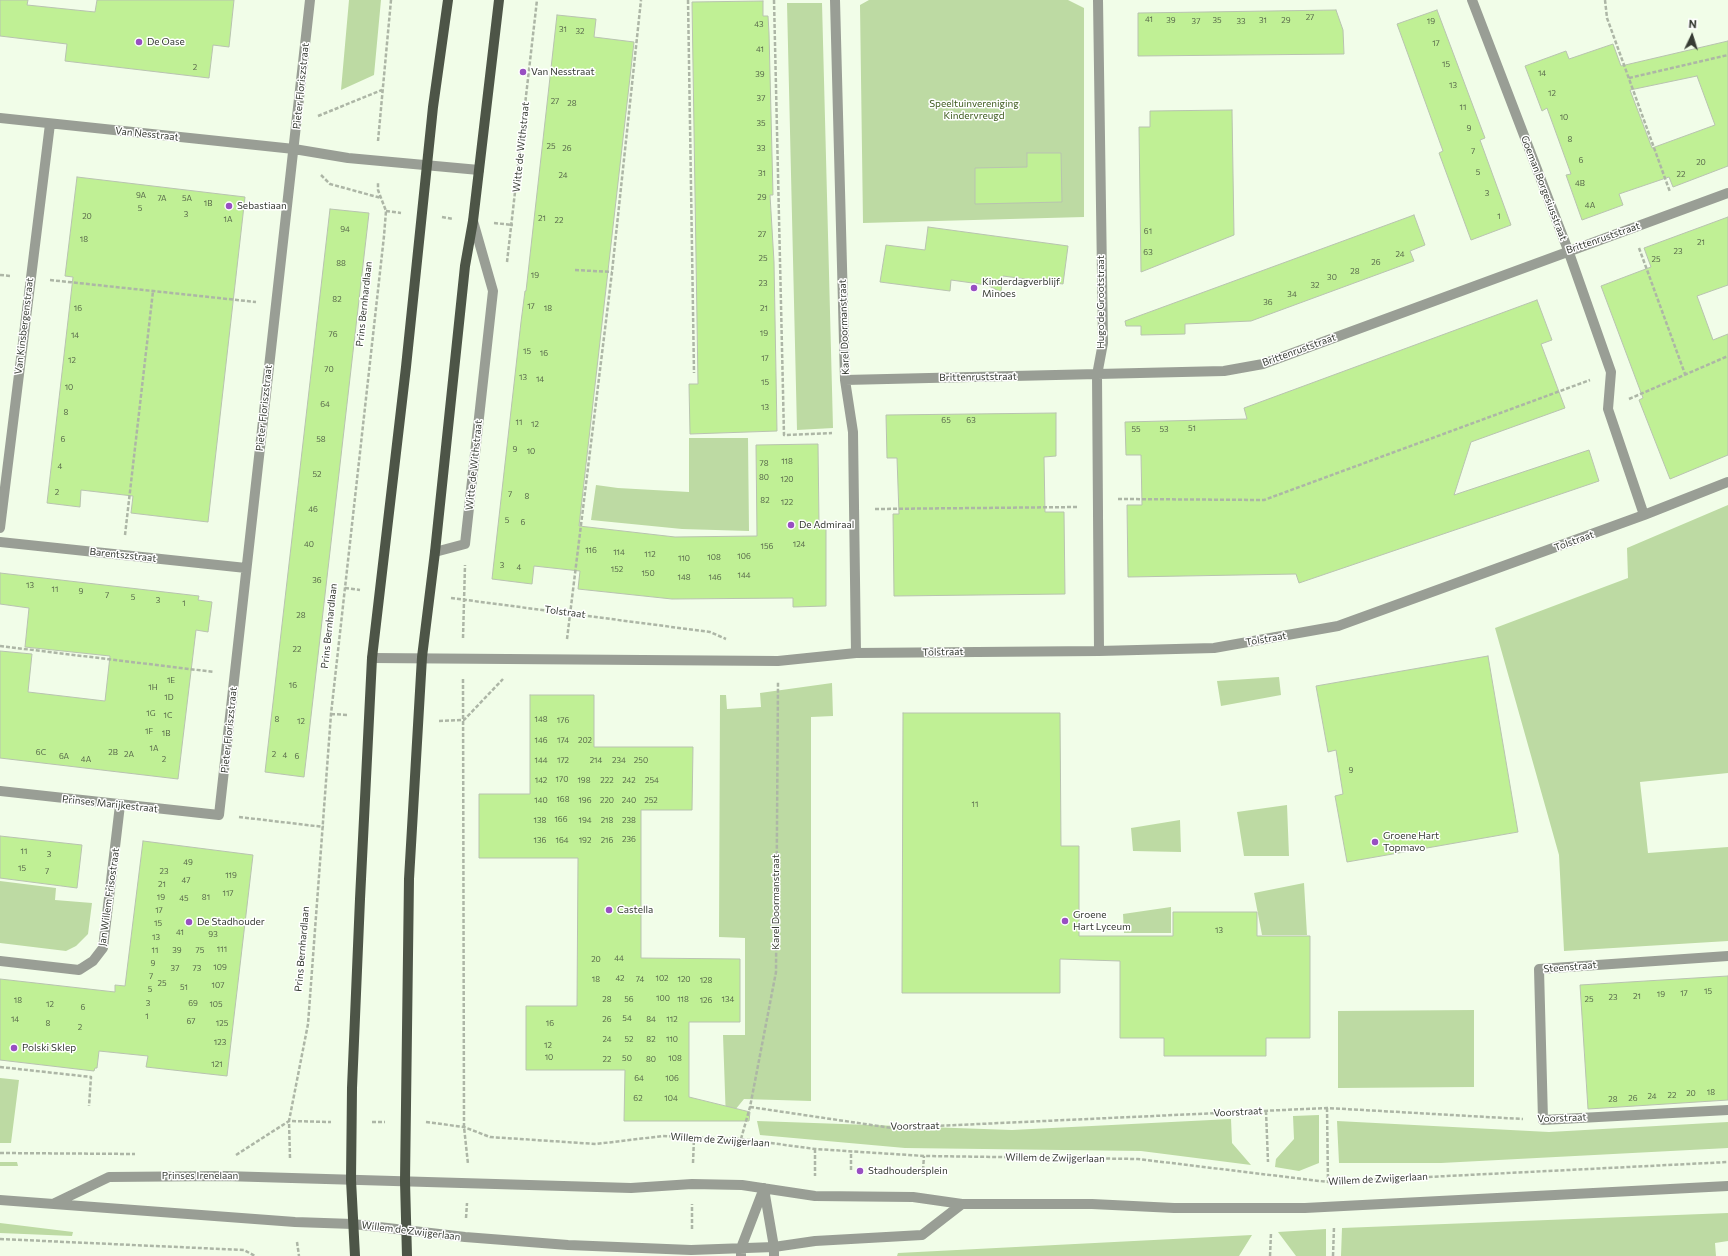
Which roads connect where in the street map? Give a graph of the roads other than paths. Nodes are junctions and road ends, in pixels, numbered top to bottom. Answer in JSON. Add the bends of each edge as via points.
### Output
{"nodes":[{"id":1,"x":310,"y":0,"type":"edge"},
{"id":2,"x":448,"y":0,"type":"edge"},
{"id":3,"x":499,"y":0,"type":"edge"},
{"id":4,"x":835,"y":0,"type":"edge"},
{"id":5,"x":1098,"y":0,"type":"edge"},
{"id":6,"x":1472,"y":0,"type":"edge"},
{"id":7,"x":0,"y":118,"type":"edge"},
{"id":8,"x":50,"y":124,"type":"junction"},
{"id":9,"x":294,"y":149,"type":"junction"},
{"id":10,"x":427,"y":165,"type":"junction"},
{"id":11,"x":479,"y":170,"type":"junction"},
{"id":12,"x":1728,"y":193,"type":"edge"},
{"id":13,"x":473,"y":221,"type":"junction"},
{"id":14,"x":1568,"y":250,"type":"junction"},
{"id":15,"x":1097,"y":375,"type":"junction"},
{"id":16,"x":845,"y":380,"type":"junction"},
{"id":17,"x":1728,"y":482,"type":"edge"},
{"id":18,"x":1644,"y":515,"type":"junction"},
{"id":19,"x":0,"y":528,"type":"edge"},
{"id":20,"x":0,"y":542,"type":"edge"},
{"id":21,"x":435,"y":552,"type":"junction"},
{"id":22,"x":246,"y":568,"type":"junction"},
{"id":23,"x":1099,"y":651,"type":"junction"},
{"id":24,"x":856,"y":653,"type":"junction"},
{"id":25,"x":422,"y":657,"type":"junction"},
{"id":26,"x":372,"y":658,"type":"junction"},
{"id":27,"x":0,"y":791,"type":"edge"},
{"id":28,"x":120,"y":805,"type":"junction"},
{"id":29,"x":219,"y":815,"type":"joint"},
{"id":30,"x":1728,"y":956,"type":"edge"},
{"id":31,"x":0,"y":961,"type":"edge"},
{"id":32,"x":1728,"y":1110,"type":"edge"},
{"id":33,"x":1542,"y":1120,"type":"joint"},
{"id":34,"x":351,"y":1180,"type":"junction"},
{"id":35,"x":405,"y":1182,"type":"junction"},
{"id":36,"x":1728,"y":1186,"type":"edge"},
{"id":37,"x":764,"y":1188,"type":"junction"},
{"id":38,"x":0,"y":1200,"type":"edge"},
{"id":39,"x":55,"y":1203,"type":"junction"},
{"id":40,"x":962,"y":1204,"type":"junction"},
{"id":41,"x":352,"y":1224,"type":"junction"},
{"id":42,"x":405,"y":1230,"type":"junction"},
{"id":43,"x":774,"y":1251,"type":"edge"},
{"id":44,"x":741,"y":1252,"type":"edge"},
{"id":45,"x":355,"y":1256,"type":"edge"},
{"id":46,"x":407,"y":1256,"type":"edge"}],
"edges":[{"from":1,"to":9,"type":"street","name":"Pieter Floriszstraat"},
{"from":2,"to":10,"type":"main road"},
{"from":3,"to":11,"type":"main road"},
{"from":4,"to":16,"type":"street","name":"Karel Doormanstraat"},
{"from":5,"to":15,"type":"street","name":"Hugo de Grootstraat","via":[[1103,343]]},
{"from":6,"to":14,"type":"street","name":"Goeman Borgesiusstraat"},
{"from":7,"to":8,"type":"street","name":"Van Nesstraat"},
{"from":8,"to":9,"type":"street","name":"Van Nesstraat"},
{"from":8,"to":19,"type":"street","name":"Van Kinsbergenstraat"},
{"from":9,"to":10,"type":"street","name":"Van Nesstraat","via":[[348,158]]},
{"from":9,"to":22,"type":"street","name":"Pieter Floriszstraat"},
{"from":10,"to":11,"type":"street","name":"Van Nesstraat"},
{"from":10,"to":26,"type":"main road"},
{"from":11,"to":13,"type":"main road"},
{"from":12,"to":14,"type":"street","name":"Brittenruststraat"},
{"from":13,"to":21,"type":"main road","via":[[465,266]]},
{"from":13,"to":21,"type":"street","name":"Witte de Withstraat","via":[[493,291],[465,544]]},
{"from":14,"to":15,"type":"street","name":"Brittenruststraat","via":[[1263,364],[1224,372]]},
{"from":14,"to":18,"type":"street","name":"Goeman Borgesiusstraat","via":[[1611,372],[1608,409]]},
{"from":15,"to":16,"type":"street","name":"Brittenruststraat"},
{"from":15,"to":23,"type":"street","name":"Hugo de Grootstraat"},
{"from":16,"to":24,"type":"street","name":"Karel Doormanstraat","via":[[853,432]]},
{"from":17,"to":18,"type":"street","name":"Tolstraat"},
{"from":18,"to":23,"type":"street","name":"Tolstraat","via":[[1338,626],[1214,648]]},
{"from":20,"to":22,"type":"street","name":"Barentszstraat"},
{"from":21,"to":25,"type":"main road"},
{"from":22,"to":29,"type":"street","name":"Pieter Floriszstraat"},
{"from":23,"to":24,"type":"street","name":"Tolstraat"},
{"from":24,"to":25,"type":"street","name":"Tolstraat","via":[[778,661]]},
{"from":25,"to":26,"type":"street","name":"Tolstraat"},
{"from":25,"to":35,"type":"main road","via":[[409,879]]},
{"from":26,"to":34,"type":"main road","via":[[360,899]]},
{"from":27,"to":28,"type":"street","name":"Prinses Marijkestraat"},
{"from":28,"to":29,"type":"street","name":"Prinses Marijkestraat"},
{"from":28,"to":31,"type":"street","name":"Jan Willem Frisostraat","via":[[103,948],[94,961],[79,970]]},
{"from":30,"to":33,"type":"street","name":"Steenstraat","via":[[1539,969]]},
{"from":32,"to":33,"type":"street","name":"Voorstraat"},
{"from":34,"to":35,"type":"street"},
{"from":34,"to":39,"type":"street","name":"Prinses Irenelaan","via":[[224,1176],[109,1177]]},
{"from":34,"to":41,"type":"main road"},
{"from":35,"to":37,"type":"street","via":[[631,1188],[692,1184]]},
{"from":35,"to":42,"type":"main road"},
{"from":36,"to":40,"type":"street","via":[[1305,1208]]},
{"from":37,"to":40,"type":"street","via":[[815,1196],[913,1197]]},
{"from":37,"to":43,"type":"street"},
{"from":37,"to":44,"type":"street"},
{"from":38,"to":39,"type":"street","name":"Prinses Irenelaan"},
{"from":39,"to":41,"type":"street","name":"Prinses Irenelaan","via":[[295,1222]]},
{"from":40,"to":43,"type":"street","name":"Willem de Zwijgerlaan","via":[[922,1235],[815,1241]]},
{"from":41,"to":42,"type":"street","name":"Willem de Zwijgerlaan"},
{"from":41,"to":45,"type":"main road"},
{"from":42,"to":44,"type":"street","name":"Willem de Zwijgerlaan","via":[[466,1238],[568,1245]]},
{"from":42,"to":46,"type":"main road"},
{"from":43,"to":44,"type":"street","name":"Willem de Zwijgerlaan"}]}
